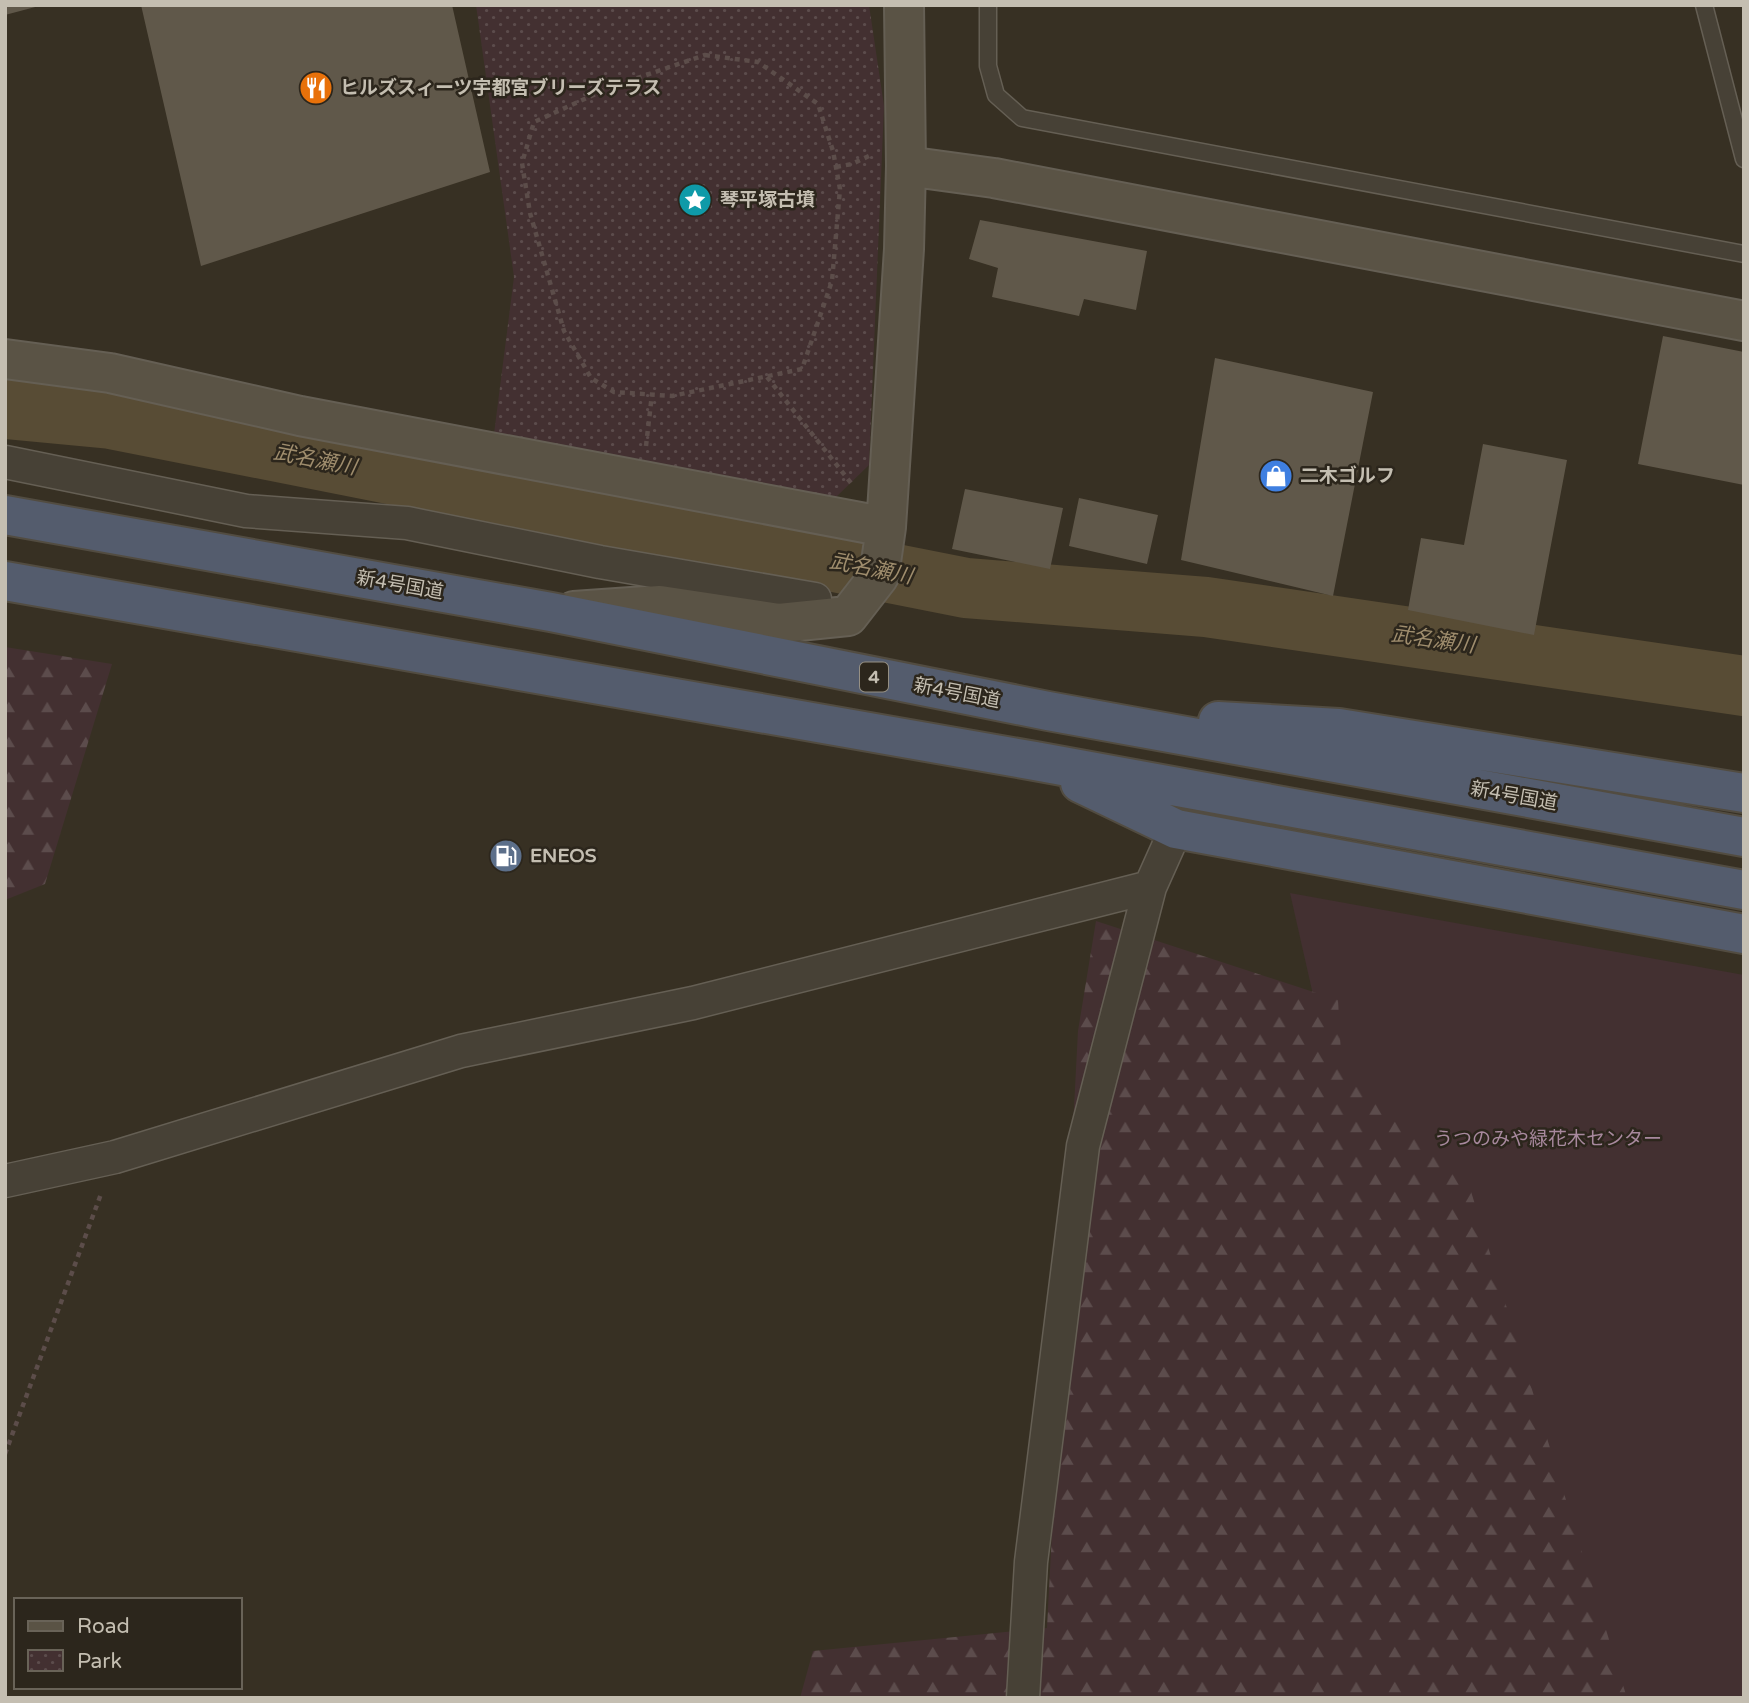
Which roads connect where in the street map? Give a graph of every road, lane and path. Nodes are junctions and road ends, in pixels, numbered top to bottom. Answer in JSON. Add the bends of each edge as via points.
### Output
{"nodes":[{"id":1,"x":904,"y":5,"type":"edge"},
{"id":2,"x":988,"y":5,"type":"edge"},
{"id":3,"x":1704,"y":5,"type":"edge"},
{"id":4,"x":1744,"y":159,"type":"edge"},
{"id":5,"x":906,"y":166,"type":"junction"},
{"id":6,"x":1744,"y":254,"type":"edge"},
{"id":7,"x":1744,"y":321,"type":"edge"},
{"id":8,"x":5,"y":359,"type":"edge"},
{"id":9,"x":767,"y":377,"type":"junction"},
{"id":10,"x":652,"y":394,"type":"junction"},
{"id":11,"x":5,"y":462,"type":"edge"},
{"id":12,"x":640,"y":481,"type":"junction"},
{"id":13,"x":852,"y":484,"type":"dead end"},
{"id":14,"x":5,"y":515,"type":"edge"},
{"id":15,"x":886,"y":527,"type":"junction"},
{"id":16,"x":5,"y":581,"type":"edge"},
{"id":17,"x":816,"y":599,"type":"dead end"},
{"id":18,"x":551,"y":612,"type":"junction"},
{"id":19,"x":1048,"y":711,"type":"junction"},
{"id":20,"x":1035,"y":761,"type":"junction"},
{"id":21,"x":1744,"y":793,"type":"edge"},
{"id":22,"x":1176,"y":829,"type":"junction"},
{"id":23,"x":1744,"y":837,"type":"edge"},
{"id":24,"x":1150,"y":887,"type":"junction"},
{"id":25,"x":1744,"y":890,"type":"edge"},
{"id":26,"x":1744,"y":934,"type":"edge"},
{"id":27,"x":115,"y":1157,"type":"junction"},
{"id":28,"x":5,"y":1181,"type":"edge"},
{"id":29,"x":5,"y":1454,"type":"edge"},
{"id":30,"x":1023,"y":1698,"type":"edge"}],
"edges":[{"from":1,"to":5,"type":"street"},
{"from":2,"to":6,"type":"lane","via":[[988,66],[996,95],[1022,118]]},
{"from":3,"to":4,"type":"lane"},
{"from":5,"to":7,"type":"street","via":[[1008,181]]},
{"from":5,"to":15,"type":"street"},
{"from":8,"to":12,"type":"street","via":[[110,373],[300,416]]},
{"from":9,"to":10,"type":"path","via":[[671,396]]},
{"from":9,"to":10,"type":"path","via":[[802,369],[832,281],[840,189],[833,151],[818,104],[758,62],[705,55],[611,87],[534,122],[522,163],[530,213],[564,331],[591,378],[614,392]]},
{"from":9,"to":13,"type":"path"},
{"from":10,"to":12,"type":"path"},
{"from":11,"to":17,"type":"street","via":[[246,511],[407,523]]},
{"from":12,"to":15,"type":"street"},
{"from":14,"to":18,"type":"highway","name":"新4号国道","number":"4"},
{"from":15,"to":18,"type":"street","via":[[879,576],[848,616],[779,623],[660,605]]},
{"from":16,"to":20,"type":"highway"},
{"from":18,"to":19,"type":"highway","name":"新4号国道","number":"4"},
{"from":19,"to":21,"type":"highway","via":[[1339,728]]},
{"from":19,"to":23,"type":"highway","name":"新4号国道","number":"4"},
{"from":20,"to":22,"type":"highway"},
{"from":20,"to":25,"type":"highway"},
{"from":22,"to":24,"type":"street"},
{"from":22,"to":26,"type":"highway"},
{"from":24,"to":27,"type":"street","via":[[693,1003],[461,1051]]},
{"from":24,"to":30,"type":"street","via":[[1083,1146],[1031,1562]]},
{"from":27,"to":28,"type":"street"},
{"from":27,"to":29,"type":"path"}]}
